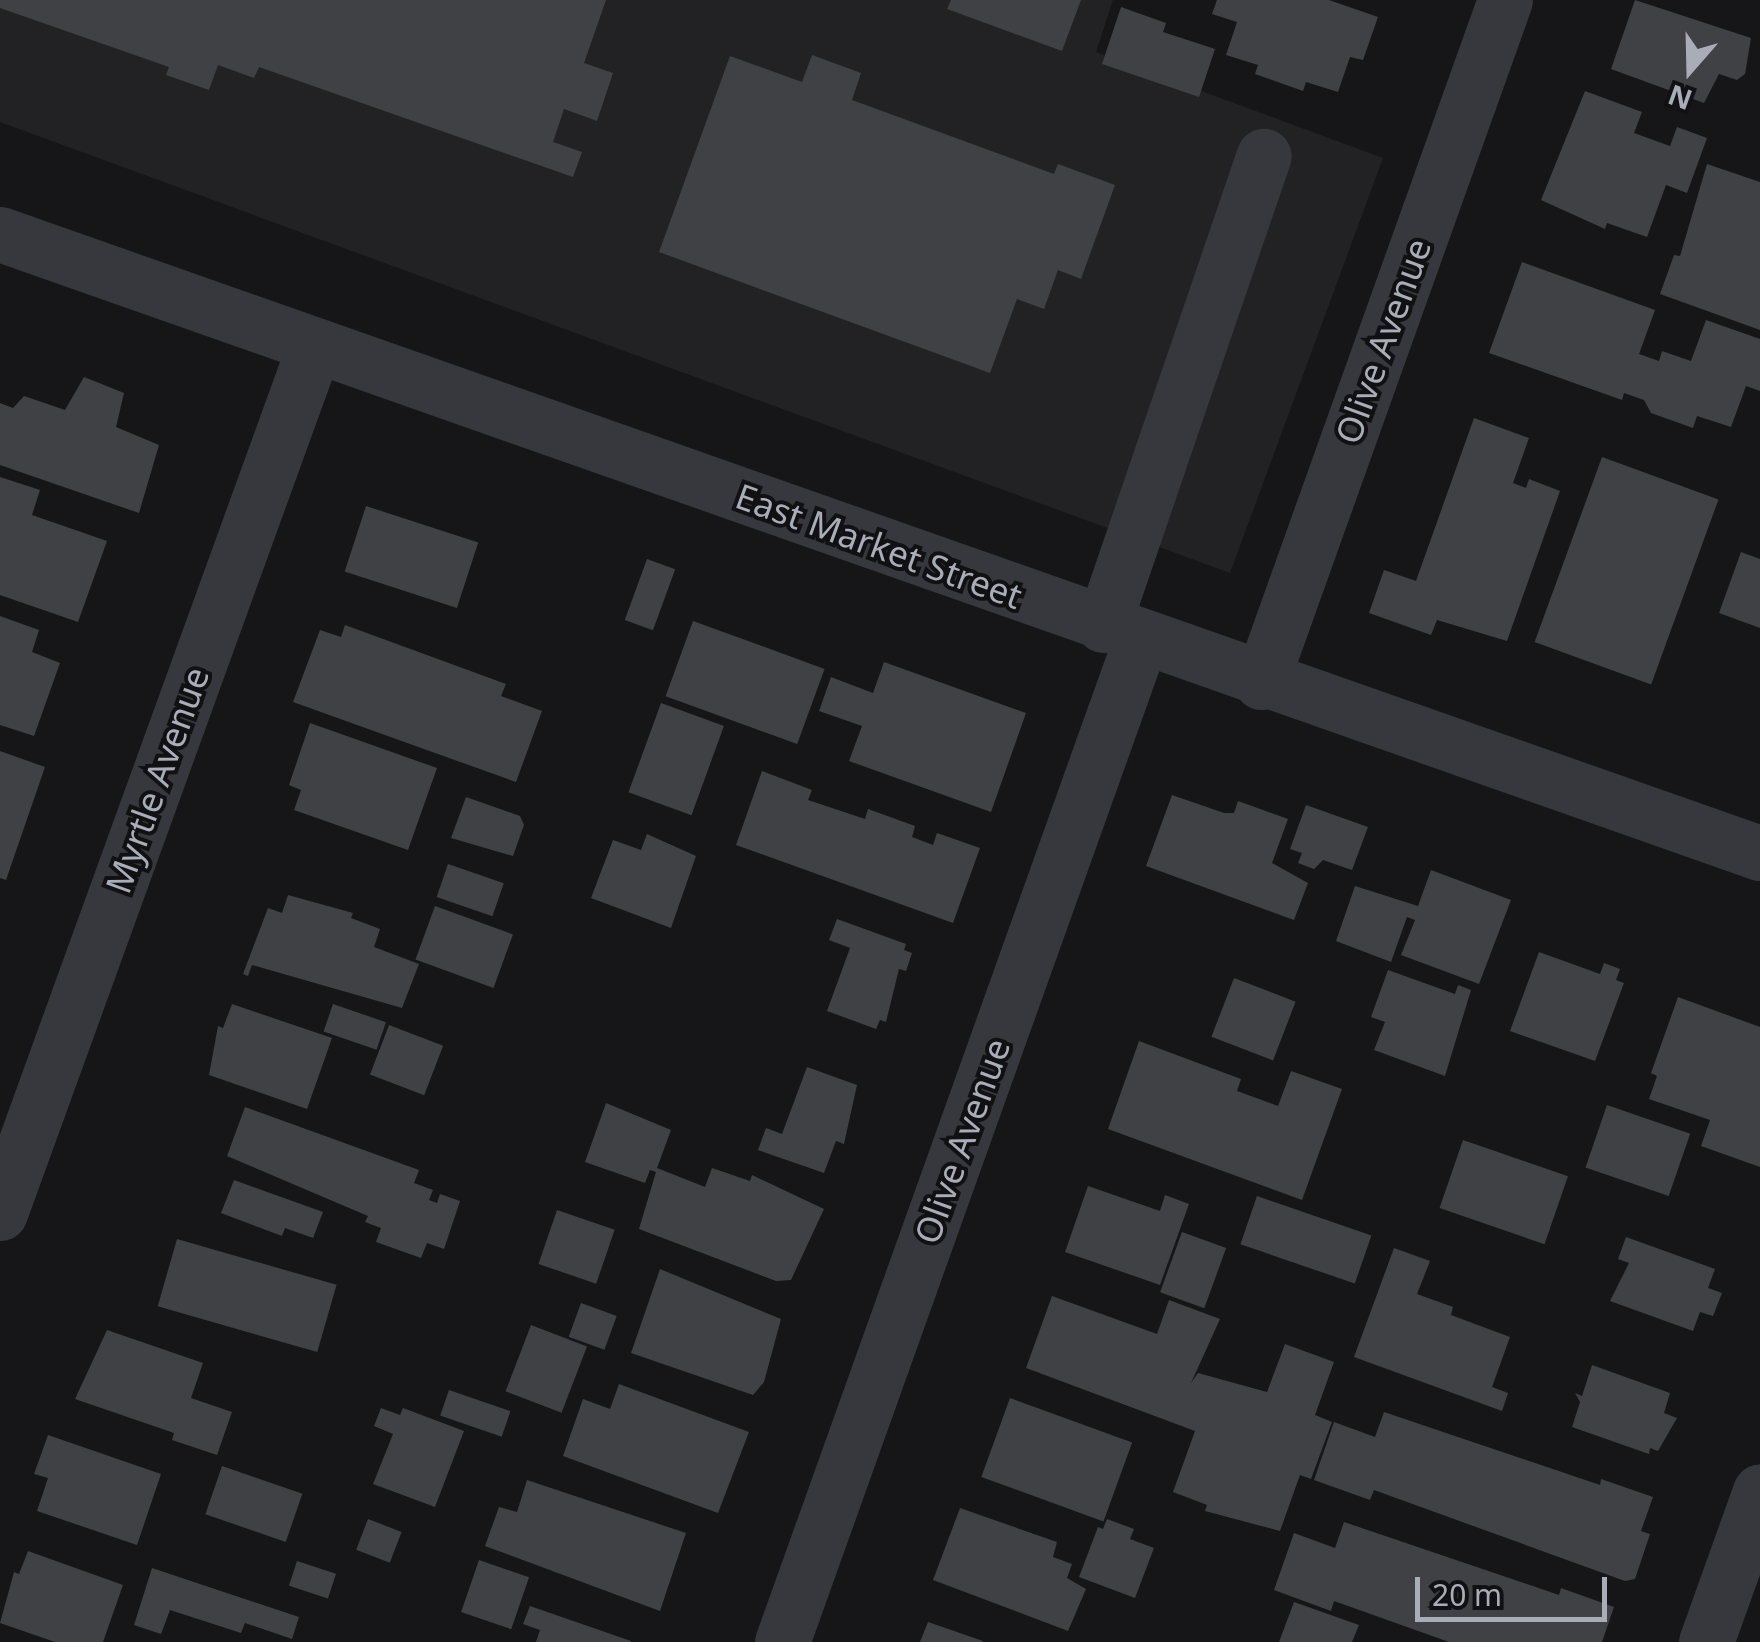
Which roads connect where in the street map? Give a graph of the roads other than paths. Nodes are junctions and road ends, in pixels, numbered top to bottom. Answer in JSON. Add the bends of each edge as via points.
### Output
{"nodes":[{"id":1,"x":1505,"y":0,"type":"edge"},
{"id":2,"x":1264,"y":156,"type":"dead end"},
{"id":3,"x":0,"y":234,"type":"edge"},
{"id":4,"x":314,"y":347,"type":"junction"},
{"id":5,"x":1122,"y":632,"type":"junction"},
{"id":6,"x":1261,"y":682,"type":"junction"},
{"id":7,"x":1760,"y":852,"type":"edge"},
{"id":8,"x":0,"y":1213,"type":"edge"},
{"id":9,"x":1760,"y":1491,"type":"edge"},
{"id":10,"x":782,"y":1642,"type":"edge"},
{"id":11,"x":1706,"y":1642,"type":"edge"}],
"edges":[{"from":1,"to":6,"type":"street","name":"Olive Avenue"},
{"from":2,"to":5,"type":"street","name":"Olive Avenue"},
{"from":3,"to":4,"type":"street","name":"East Market Street"},
{"from":4,"to":5,"type":"street","name":"East Market Street"},
{"from":4,"to":8,"type":"street","name":"Myrtle Avenue"},
{"from":5,"to":6,"type":"street","name":"East Market Street"},
{"from":5,"to":10,"type":"street","name":"Olive Avenue"},
{"from":6,"to":7,"type":"street","name":"East Market Street"},
{"from":9,"to":11,"type":"street"}]}
